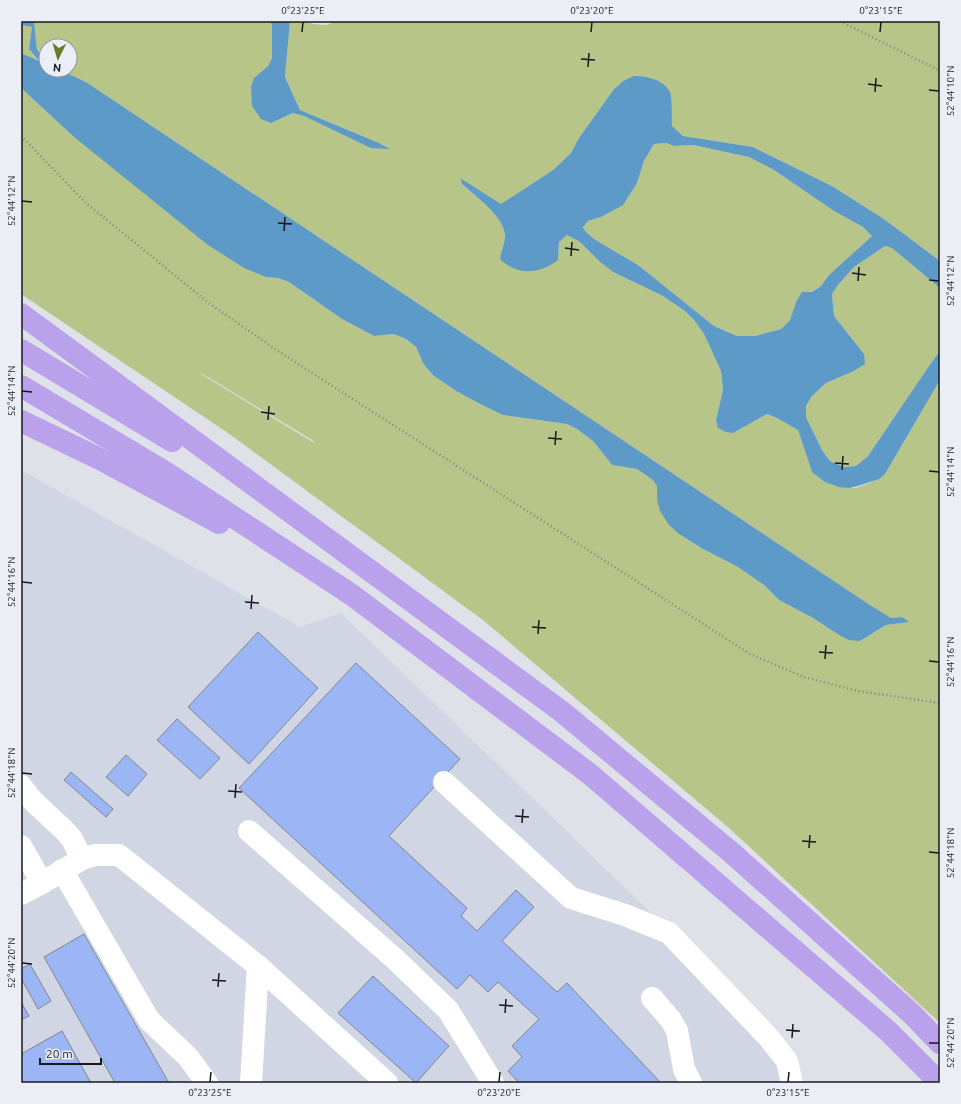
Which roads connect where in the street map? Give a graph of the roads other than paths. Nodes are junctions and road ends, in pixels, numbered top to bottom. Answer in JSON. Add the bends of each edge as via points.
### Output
{"nodes":[{"id":1,"x":21,"y":314,"type":"edge"},
{"id":2,"x":21,"y":350,"type":"edge"},
{"id":3,"x":21,"y":386,"type":"edge"},
{"id":4,"x":21,"y":421,"type":"edge"},
{"id":5,"x":371,"y":571,"type":"junction"},
{"id":6,"x":352,"y":595,"type":"junction"},
{"id":7,"x":444,"y":782,"type":"dead end"},
{"id":8,"x":21,"y":786,"type":"edge"},
{"id":9,"x":249,"y":832,"type":"dead end"},
{"id":10,"x":21,"y":846,"type":"edge"},
{"id":11,"x":82,"y":859,"type":"junction"},
{"id":12,"x":62,"y":870,"type":"junction"},
{"id":13,"x":42,"y":883,"type":"junction"},
{"id":14,"x":21,"y":894,"type":"edge"},
{"id":15,"x":258,"y":966,"type":"junction"},
{"id":16,"x":652,"y":998,"type":"dead end"},
{"id":17,"x":940,"y":1042,"type":"edge"},
{"id":18,"x":207,"y":1083,"type":"edge"},
{"id":19,"x":251,"y":1083,"type":"edge"},
{"id":20,"x":387,"y":1083,"type":"edge"},
{"id":21,"x":493,"y":1083,"type":"edge"},
{"id":22,"x":691,"y":1083,"type":"edge"},
{"id":23,"x":792,"y":1083,"type":"edge"},
{"id":24,"x":940,"y":1083,"type":"edge"}],
"edges":[{"from":1,"to":5,"type":"highway"},
{"from":2,"to":5,"type":"highway","via":[[180,445]]},
{"from":3,"to":6,"type":"highway","via":[[165,472]]},
{"from":4,"to":6,"type":"highway","via":[[100,459]]},
{"from":5,"to":17,"type":"highway","via":[[562,711],[732,853]]},
{"from":6,"to":24,"type":"highway","via":[[591,775],[889,1032]]},
{"from":7,"to":23,"type":"lane","via":[[571,898],[669,933],[769,1038],[787,1061]]},
{"from":8,"to":11,"type":"lane","via":[[65,830]]},
{"from":9,"to":21,"type":"lane","via":[[395,958],[448,1010]]},
{"from":10,"to":13,"type":"lane"},
{"from":11,"to":12,"type":"lane"},
{"from":11,"to":15,"type":"lane","via":[[95,855],[119,855]]},
{"from":12,"to":13,"type":"lane"},
{"from":12,"to":18,"type":"lane","via":[[149,1020],[188,1057]]},
{"from":13,"to":14,"type":"lane"},
{"from":15,"to":19,"type":"lane"},
{"from":15,"to":20,"type":"lane"},
{"from":16,"to":22,"type":"lane","via":[[678,1031],[684,1069]]}]}
